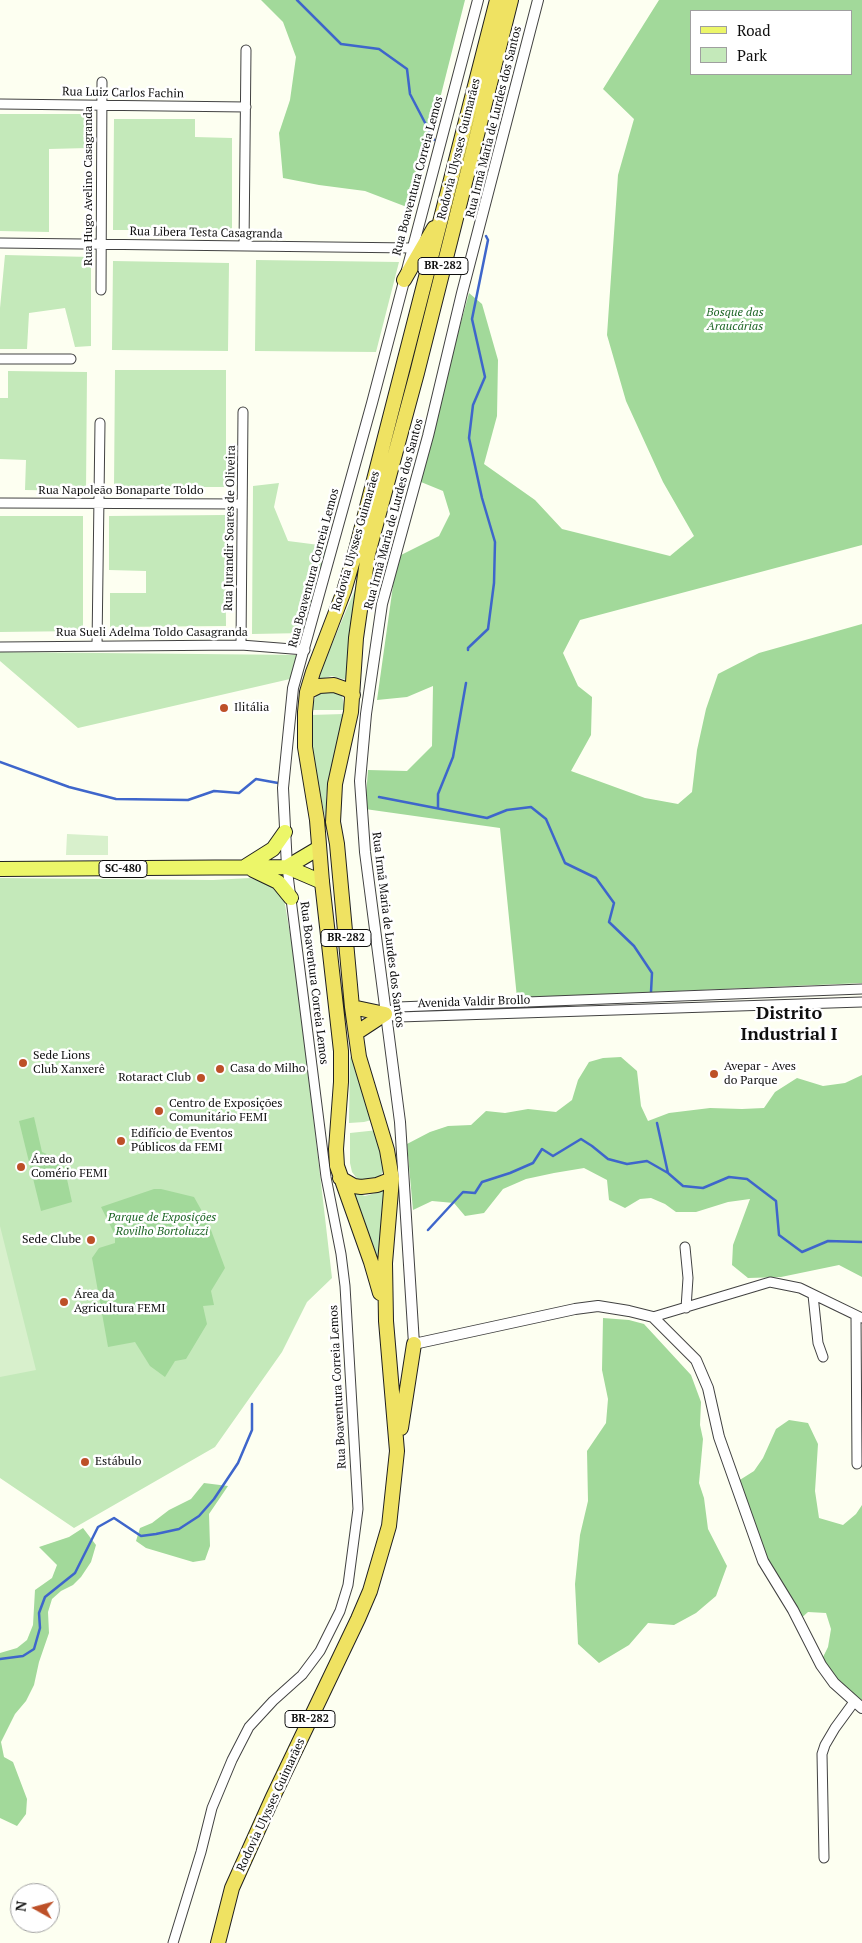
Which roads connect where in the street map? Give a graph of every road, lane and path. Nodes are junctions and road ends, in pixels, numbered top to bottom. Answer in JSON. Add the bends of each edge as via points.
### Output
{"nodes":[{"id":1,"x":478,"y":0,"type":"edge"},
{"id":2,"x":497,"y":0,"type":"edge"},
{"id":3,"x":511,"y":0,"type":"edge"},
{"id":4,"x":538,"y":0,"type":"edge"},
{"id":5,"x":246,"y":50,"type":"dead end"},
{"id":6,"x":102,"y":82,"type":"dead end"},
{"id":7,"x":0,"y":104,"type":"edge"},
{"id":8,"x":102,"y":105,"type":"junction"},
{"id":9,"x":246,"y":107,"type":"junction"},
{"id":10,"x":443,"y":212,"type":"junction"},
{"id":11,"x":0,"y":243,"type":"edge"},
{"id":12,"x":101,"y":244,"type":"junction"},
{"id":13,"x":244,"y":246,"type":"junction"},
{"id":14,"x":412,"y":248,"type":"junction"},
{"id":15,"x":404,"y":280,"type":"junction"},
{"id":16,"x":101,"y":290,"type":"dead end"},
{"id":17,"x":0,"y":359,"type":"edge"},
{"id":18,"x":71,"y":359,"type":"dead end"},
{"id":19,"x":243,"y":412,"type":"dead end"},
{"id":20,"x":100,"y":423,"type":"dead end"},
{"id":21,"x":0,"y":503,"type":"edge"},
{"id":22,"x":99,"y":503,"type":"junction"},
{"id":23,"x":242,"y":504,"type":"junction"},
{"id":24,"x":97,"y":645,"type":"junction"},
{"id":25,"x":241,"y":645,"type":"junction"},
{"id":26,"x":0,"y":647,"type":"edge"},
{"id":27,"x":305,"y":650,"type":"junction"},
{"id":28,"x":307,"y":692,"type":"junction"},
{"id":29,"x":353,"y":695,"type":"junction"},
{"id":30,"x":285,"y":832,"type":"junction"},
{"id":31,"x":319,"y":848,"type":"junction"},
{"id":32,"x":245,"y":867,"type":"junction"},
{"id":33,"x":287,"y":867,"type":"junction"},
{"id":34,"x":0,"y":869,"type":"edge"},
{"id":35,"x":322,"y":882,"type":"junction"},
{"id":36,"x":291,"y":898,"type":"junction"},
{"id":37,"x":862,"y":989,"type":"edge"},
{"id":38,"x":862,"y":1002,"type":"edge"},
{"id":39,"x":352,"y":1008,"type":"junction"},
{"id":40,"x":385,"y":1014,"type":"junction"},
{"id":41,"x":356,"y":1032,"type":"junction"},
{"id":42,"x":340,"y":1178,"type":"junction"},
{"id":43,"x":392,"y":1179,"type":"junction"},
{"id":44,"x":685,"y":1247,"type":"dead end"},
{"id":45,"x":813,"y":1295,"type":"junction"},
{"id":46,"x":686,"y":1308,"type":"junction"},
{"id":47,"x":653,"y":1317,"type":"junction"},
{"id":48,"x":859,"y":1317,"type":"edge"},
{"id":49,"x":386,"y":1321,"type":"junction"},
{"id":50,"x":414,"y":1344,"type":"junction"},
{"id":51,"x":824,"y":1357,"type":"dead end"},
{"id":52,"x":397,"y":1451,"type":"junction"},
{"id":53,"x":857,"y":1464,"type":"dead end"},
{"id":54,"x":858,"y":1705,"type":"edge"},
{"id":55,"x":824,"y":1858,"type":"dead end"},
{"id":56,"x":173,"y":1943,"type":"edge"},
{"id":57,"x":218,"y":1943,"type":"edge"}],
"edges":[{"from":1,"to":14,"type":"street","name":"Rua Boaventura Correia Lemos"},
{"from":2,"to":10,"type":"highway","name":"Rodovia Ulysses Guimarães","number":"BR-282"},
{"from":3,"to":29,"type":"highway","name":"Rodovia Ulysses Guimarães","number":"BR-282","via":[[368,554],[356,638]]},
{"from":4,"to":40,"type":"street","name":"Rua Irmã Maria de Lurdes dos Santos","via":[[428,436],[382,604],[360,781],[364,852]]},
{"from":5,"to":9,"type":"street"},
{"from":6,"to":8,"type":"street","name":"Rua Hugo Avelino Casagranda"},
{"from":7,"to":8,"type":"street","name":"Rua Luiz Carlos Fachin"},
{"from":8,"to":9,"type":"street","name":"Rua Luiz Carlos Fachin"},
{"from":8,"to":12,"type":"street","name":"Rua Hugo Avelino Casagranda"},
{"from":9,"to":13,"type":"street"},
{"from":10,"to":15,"type":"highway"},
{"from":10,"to":28,"type":"highway","name":"Rodovia Ulysses Guimarães","number":"BR-282","via":[[356,550]]},
{"from":11,"to":12,"type":"street","name":"Rua Libera Testa Casagranda"},
{"from":12,"to":13,"type":"street","name":"Rua Libera Testa Casagranda"},
{"from":12,"to":16,"type":"street","name":"Rua Hugo Avelino Casagranda"},
{"from":13,"to":14,"type":"street","name":"Rua Libera Testa Casagranda"},
{"from":14,"to":15,"type":"street","name":"Rua Boaventura Correia Lemos"},
{"from":15,"to":27,"type":"street","name":"Rua Boaventura Correia Lemos"},
{"from":17,"to":18,"type":"street"},
{"from":19,"to":23,"type":"street","name":"Rua Jurandir Soares de Oliveira"},
{"from":20,"to":22,"type":"street"},
{"from":21,"to":22,"type":"street","name":"Rua Napoleão Bonaparte Toldo"},
{"from":22,"to":23,"type":"street","name":"Rua Napoleão Bonaparte Toldo"},
{"from":22,"to":24,"type":"street"},
{"from":23,"to":25,"type":"street","name":"Rua Jurandir Soares de Oliveira"},
{"from":24,"to":25,"type":"street","name":"Rua Sueli Adelma Toldo Casagranda"},
{"from":24,"to":26,"type":"street","name":"Rua Sueli Adelma Toldo Casagranda"},
{"from":25,"to":27,"type":"street","name":"Rua Sueli Adelma Toldo Casagranda"},
{"from":27,"to":30,"type":"street","name":"Rua Boaventura Correia Lemos","via":[[293,688],[290,712],[284,788]]},
{"from":28,"to":29,"type":"highway","via":[[319,686],[334,685]]},
{"from":28,"to":31,"type":"highway","name":"Rodovia Ulysses Guimarães","number":"BR-282","via":[[306,747]]},
{"from":29,"to":39,"type":"highway","name":"Rodovia Ulysses Guimarães","number":"BR-282","via":[[335,784],[333,822]]},
{"from":30,"to":32,"type":"main road","via":[[273,849]]},
{"from":30,"to":33,"type":"street","name":"Rua Boaventura Correia Lemos"},
{"from":31,"to":33,"type":"main road"},
{"from":31,"to":35,"type":"highway","name":"Rodovia Ulysses Guimarães","number":"BR-282"},
{"from":32,"to":33,"type":"main road","number":"SC-480"},
{"from":32,"to":34,"type":"main road","number":"SC-480"},
{"from":32,"to":36,"type":"main road","via":[[278,882]]},
{"from":33,"to":35,"type":"main road","number":"SC-480"},
{"from":33,"to":36,"type":"street","name":"Rua Boaventura Correia Lemos"},
{"from":35,"to":42,"type":"highway","name":"Rodovia Ulysses Guimarães","number":"BR-282","via":[[341,1051],[336,1148]]},
{"from":36,"to":56,"type":"street","name":"Rua Boaventura Correia Lemos","via":[[326,1177],[342,1254],[358,1509],[348,1585],[340,1611],[320,1651],[302,1675],[250,1727],[232,1760],[212,1808]]},
{"from":37,"to":40,"type":"street","name":"Avenida Valdir Brollo","via":[[398,1007]]},
{"from":38,"to":40,"type":"street","name":"Avenida Valdir Brollo","via":[[399,1017]]},
{"from":39,"to":40,"type":"highway"},
{"from":39,"to":41,"type":"highway","name":"Rodovia Ulysses Guimarães","number":"BR-282"},
{"from":40,"to":41,"type":"highway"},
{"from":40,"to":50,"type":"street","name":"Rua Irmã Maria de Lurdes dos Santos","via":[[400,1122]]},
{"from":41,"to":43,"type":"highway","name":"Rodovia Ulysses Guimarães","number":"BR-282","via":[[359,1057],[387,1150]]},
{"from":42,"to":43,"type":"highway","via":[[361,1187]]},
{"from":42,"to":49,"type":"highway","name":"Rodovia Ulysses Guimarães","number":"BR-282","via":[[376,1278]]},
{"from":43,"to":49,"type":"highway","name":"Rodovia Ulysses Guimarães","number":"BR-282","via":[[385,1263]]},
{"from":44,"to":46,"type":"street","via":[[688,1271]]},
{"from":45,"to":46,"type":"street","via":[[800,1288],[770,1282]]},
{"from":45,"to":48,"type":"street"},
{"from":45,"to":51,"type":"street","via":[[818,1343]]},
{"from":46,"to":47,"type":"street"},
{"from":47,"to":50,"type":"street","via":[[598,1306]]},
{"from":47,"to":54,"type":"street","via":[[696,1360],[708,1388],[721,1445],[763,1561],[822,1665],[834,1683]]},
{"from":48,"to":53,"type":"street"},
{"from":49,"to":52,"type":"highway","name":"Rodovia Ulysses Guimarães","number":"BR-282"},
{"from":50,"to":52,"type":"highway"},
{"from":52,"to":57,"type":"highway","name":"Rodovia Ulysses Guimarães","number":"BR-282","via":[[389,1526],[370,1591],[232,1888]]},
{"from":54,"to":55,"type":"street","via":[[835,1728],[822,1754]]}]}
